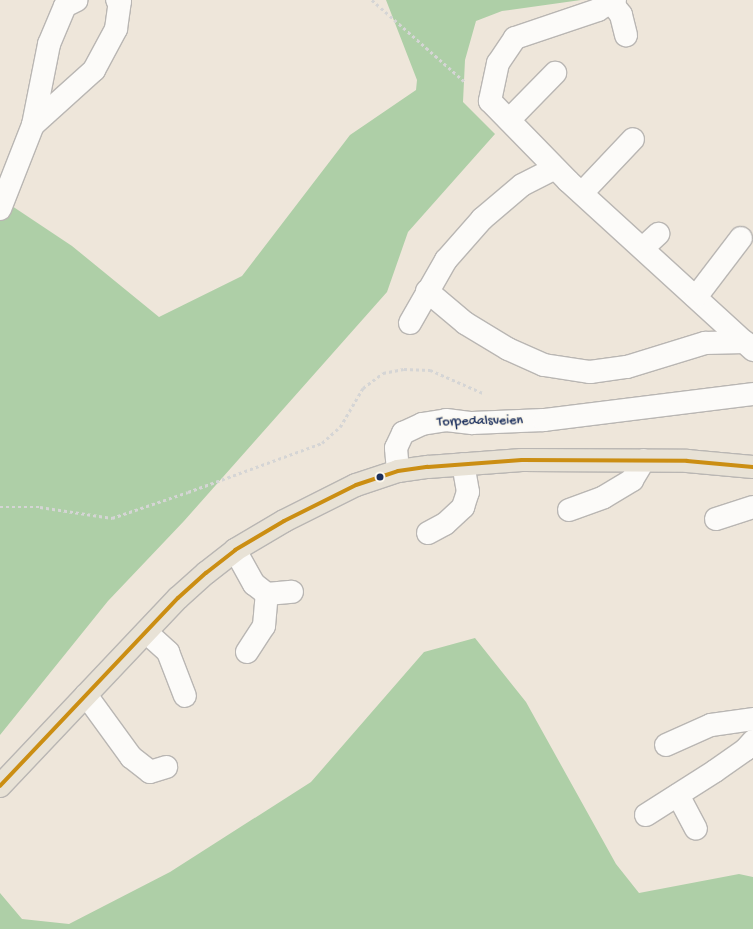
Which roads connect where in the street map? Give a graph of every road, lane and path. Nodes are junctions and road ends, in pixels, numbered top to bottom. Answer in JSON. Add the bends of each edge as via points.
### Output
{"nodes":[{"id":1,"x":77,"y":0,"type":"edge"},
{"id":2,"x":118,"y":0,"type":"edge"},
{"id":3,"x":372,"y":0,"type":"edge"},
{"id":4,"x":613,"y":1,"type":"edge"},
{"id":5,"x":626,"y":35,"type":"dead end"},
{"id":6,"x":555,"y":73,"type":"dead end"},
{"id":7,"x":490,"y":101,"type":"junction"},
{"id":8,"x":509,"y":120,"type":"junction"},
{"id":9,"x":33,"y":125,"type":"junction"},
{"id":10,"x":633,"y":139,"type":"dead end"},
{"id":11,"x":555,"y":168,"type":"junction"},
{"id":12,"x":582,"y":193,"type":"junction"},
{"id":13,"x":0,"y":209,"type":"edge"},
{"id":14,"x":741,"y":238,"type":"dead end"},
{"id":15,"x":427,"y":291,"type":"junction"},
{"id":16,"x":696,"y":297,"type":"junction"},
{"id":17,"x":410,"y":323,"type":"dead end"},
{"id":18,"x":749,"y":346,"type":"edge"},
{"id":19,"x":753,"y":394,"type":"edge"},
{"id":20,"x":486,"y":395,"type":"dead end"},
{"id":21,"x":644,"y":460,"type":"junction"},
{"id":22,"x":462,"y":464,"type":"junction"},
{"id":23,"x":753,"y":467,"type":"edge"},
{"id":24,"x":398,"y":472,"type":"junction"},
{"id":25,"x":0,"y":507,"type":"edge"},
{"id":26,"x":753,"y":508,"type":"edge"},
{"id":27,"x":569,"y":510,"type":"dead end"},
{"id":28,"x":716,"y":519,"type":"dead end"},
{"id":29,"x":428,"y":534,"type":"dead end"},
{"id":30,"x":235,"y":550,"type":"junction"},
{"id":31,"x":292,"y":592,"type":"dead end"},
{"id":32,"x":267,"y":594,"type":"junction"},
{"id":33,"x":146,"y":632,"type":"junction"},
{"id":34,"x":247,"y":652,"type":"dead end"},
{"id":35,"x":86,"y":695,"type":"junction"},
{"id":36,"x":185,"y":696,"type":"dead end"},
{"id":37,"x":753,"y":719,"type":"edge"},
{"id":38,"x":753,"y":741,"type":"edge"},
{"id":39,"x":666,"y":745,"type":"dead end"},
{"id":40,"x":166,"y":767,"type":"dead end"},
{"id":41,"x":0,"y":786,"type":"edge"},
{"id":42,"x":678,"y":795,"type":"junction"},
{"id":43,"x":646,"y":814,"type":"dead end"},
{"id":44,"x":696,"y":829,"type":"dead end"}],
"edges":[{"from":1,"to":9,"type":"street","via":[[65,6],[49,44]]},
{"from":2,"to":9,"type":"street","via":[[120,1],[116,30],[94,70]]},
{"from":3,"to":7,"type":"path","via":[[442,64]]},
{"from":4,"to":5,"type":"street"},
{"from":4,"to":7,"type":"street","via":[[598,10],[515,38],[498,63]]},
{"from":6,"to":8,"type":"street"},
{"from":7,"to":8,"type":"street"},
{"from":8,"to":11,"type":"street"},
{"from":9,"to":13,"type":"street"},
{"from":10,"to":12,"type":"street"},
{"from":11,"to":12,"type":"street"},
{"from":11,"to":15,"type":"street","via":[[522,185],[482,219],[446,260]]},
{"from":12,"to":16,"type":"street","via":[[650,241]]},
{"from":14,"to":16,"type":"street"},
{"from":15,"to":17,"type":"street"},
{"from":15,"to":18,"type":"street","via":[[465,323],[508,349],[544,365],[590,372],[627,367],[705,343]]},
{"from":16,"to":18,"type":"street"},
{"from":19,"to":24,"type":"street","name":"Torpedalsveien","via":[[544,420],[472,423],[446,420],[422,424],[403,433],[396,448]]},
{"from":20,"to":25,"type":"path","via":[[430,370],[404,369],[383,373],[363,388],[340,427],[322,443],[188,492],[112,518],[40,508]]},
{"from":21,"to":22,"type":"main road","via":[[522,460]]},
{"from":21,"to":23,"type":"main road"},
{"from":21,"to":27,"type":"street","via":[[632,480],[604,497]]},
{"from":22,"to":24,"type":"main road"},
{"from":22,"to":29,"type":"street","via":[[468,492],[463,507],[445,524]]},
{"from":24,"to":30,"type":"main road","via":[[318,502]]},
{"from":26,"to":28,"type":"street"},
{"from":30,"to":32,"type":"street","via":[[254,584]]},
{"from":30,"to":33,"type":"main road","via":[[178,598]]},
{"from":31,"to":32,"type":"street"},
{"from":32,"to":34,"type":"street","via":[[264,626]]},
{"from":33,"to":35,"type":"main road"},
{"from":33,"to":36,"type":"street","via":[[168,652]]},
{"from":35,"to":40,"type":"street","via":[[131,757],[150,772]]},
{"from":35,"to":41,"type":"main road"},
{"from":37,"to":39,"type":"street","via":[[711,726]]},
{"from":38,"to":42,"type":"street","via":[[746,750]]},
{"from":42,"to":43,"type":"street"},
{"from":42,"to":44,"type":"street"}]}
